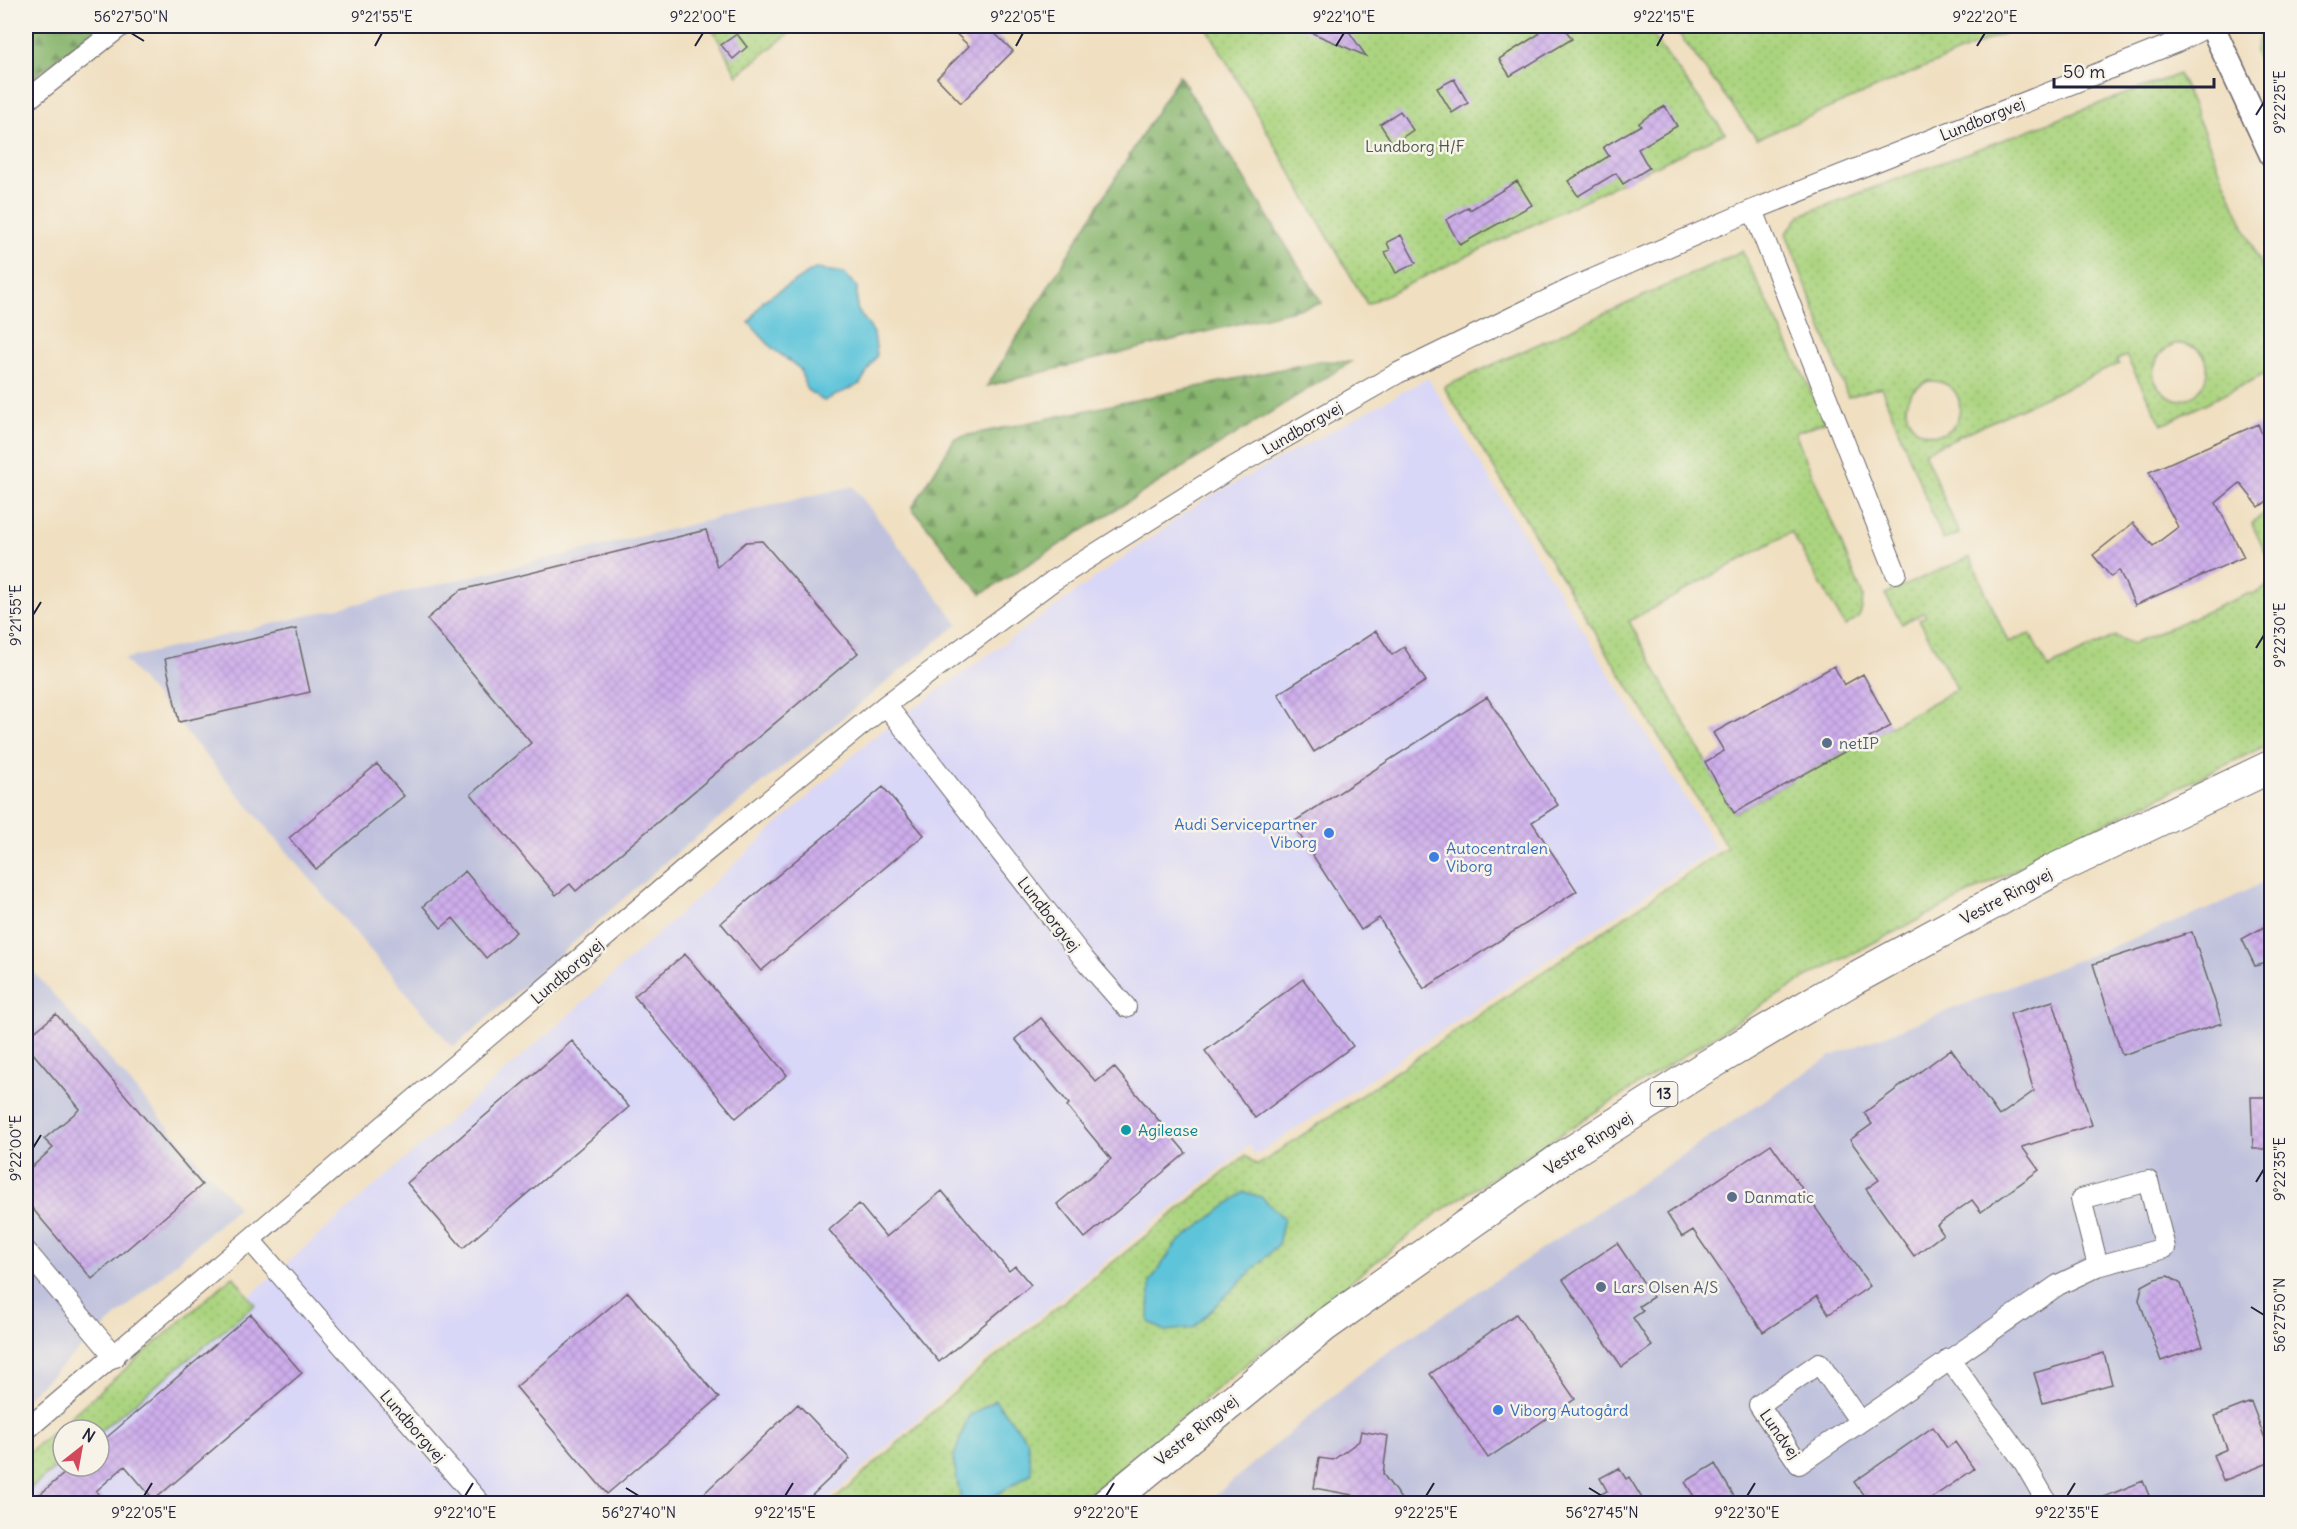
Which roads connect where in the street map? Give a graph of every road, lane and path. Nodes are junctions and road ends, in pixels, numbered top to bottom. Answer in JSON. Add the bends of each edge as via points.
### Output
{"nodes":[{"id":1,"x":121,"y":26,"type":"edge"},
{"id":2,"x":2211,"y":26,"type":"edge"},
{"id":3,"x":26,"y":101,"type":"edge"},
{"id":4,"x":2271,"y":155,"type":"edge"},
{"id":5,"x":1753,"y":210,"type":"junction"},
{"id":6,"x":1896,"y":573,"type":"dead end"},
{"id":7,"x":886,"y":705,"type":"junction"},
{"id":8,"x":2271,"y":766,"type":"edge"},
{"id":9,"x":1126,"y":1007,"type":"dead end"},
{"id":10,"x":250,"y":1240,"type":"junction"},
{"id":11,"x":26,"y":1251,"type":"edge"},
{"id":12,"x":2098,"y":1266,"type":"junction"},
{"id":13,"x":115,"y":1357,"type":"junction"},
{"id":14,"x":1948,"y":1359,"type":"junction"},
{"id":15,"x":1860,"y":1422,"type":"junction"},
{"id":16,"x":26,"y":1430,"type":"edge"},
{"id":17,"x":481,"y":1503,"type":"edge"},
{"id":18,"x":1107,"y":1503,"type":"edge"},
{"id":19,"x":2048,"y":1503,"type":"edge"}],
"edges":[{"from":1,"to":3,"type":"street"},
{"from":2,"to":4,"type":"street"},
{"from":2,"to":5,"type":"street","name":"Lundborgvej"},
{"from":5,"to":6,"type":"street"},
{"from":5,"to":7,"type":"street","name":"Lundborgvej","via":[[1572,288],[1398,373],[1286,436],[1054,580]]},
{"from":7,"to":9,"type":"street","name":"Lundborgvej"},
{"from":7,"to":10,"type":"street","name":"Lundborgvej","via":[[697,859]]},
{"from":8,"to":18,"type":"main road","name":"Vestre Ringvej","number":"13","via":[[2052,871],[1848,981],[1707,1066],[1559,1160],[1324,1326]]},
{"from":10,"to":13,"type":"street","name":"Lundborgvej"},
{"from":10,"to":17,"type":"street","name":"Lundborgvej"},
{"from":11,"to":13,"type":"street"},
{"from":12,"to":12,"type":"street","name":"Lundvej","via":[[2166,1248],[2148,1181],[2081,1198]]},
{"from":12,"to":14,"type":"street","name":"Lundvej","via":[[2058,1285]]},
{"from":13,"to":16,"type":"street","name":"Lundborgvej"},
{"from":14,"to":15,"type":"street","name":"Lundvej"},
{"from":14,"to":19,"type":"street","via":[[2022,1459]]},
{"from":15,"to":15,"type":"street","name":"Lundvej","via":[[1819,1363],[1759,1405],[1799,1464]]}]}
